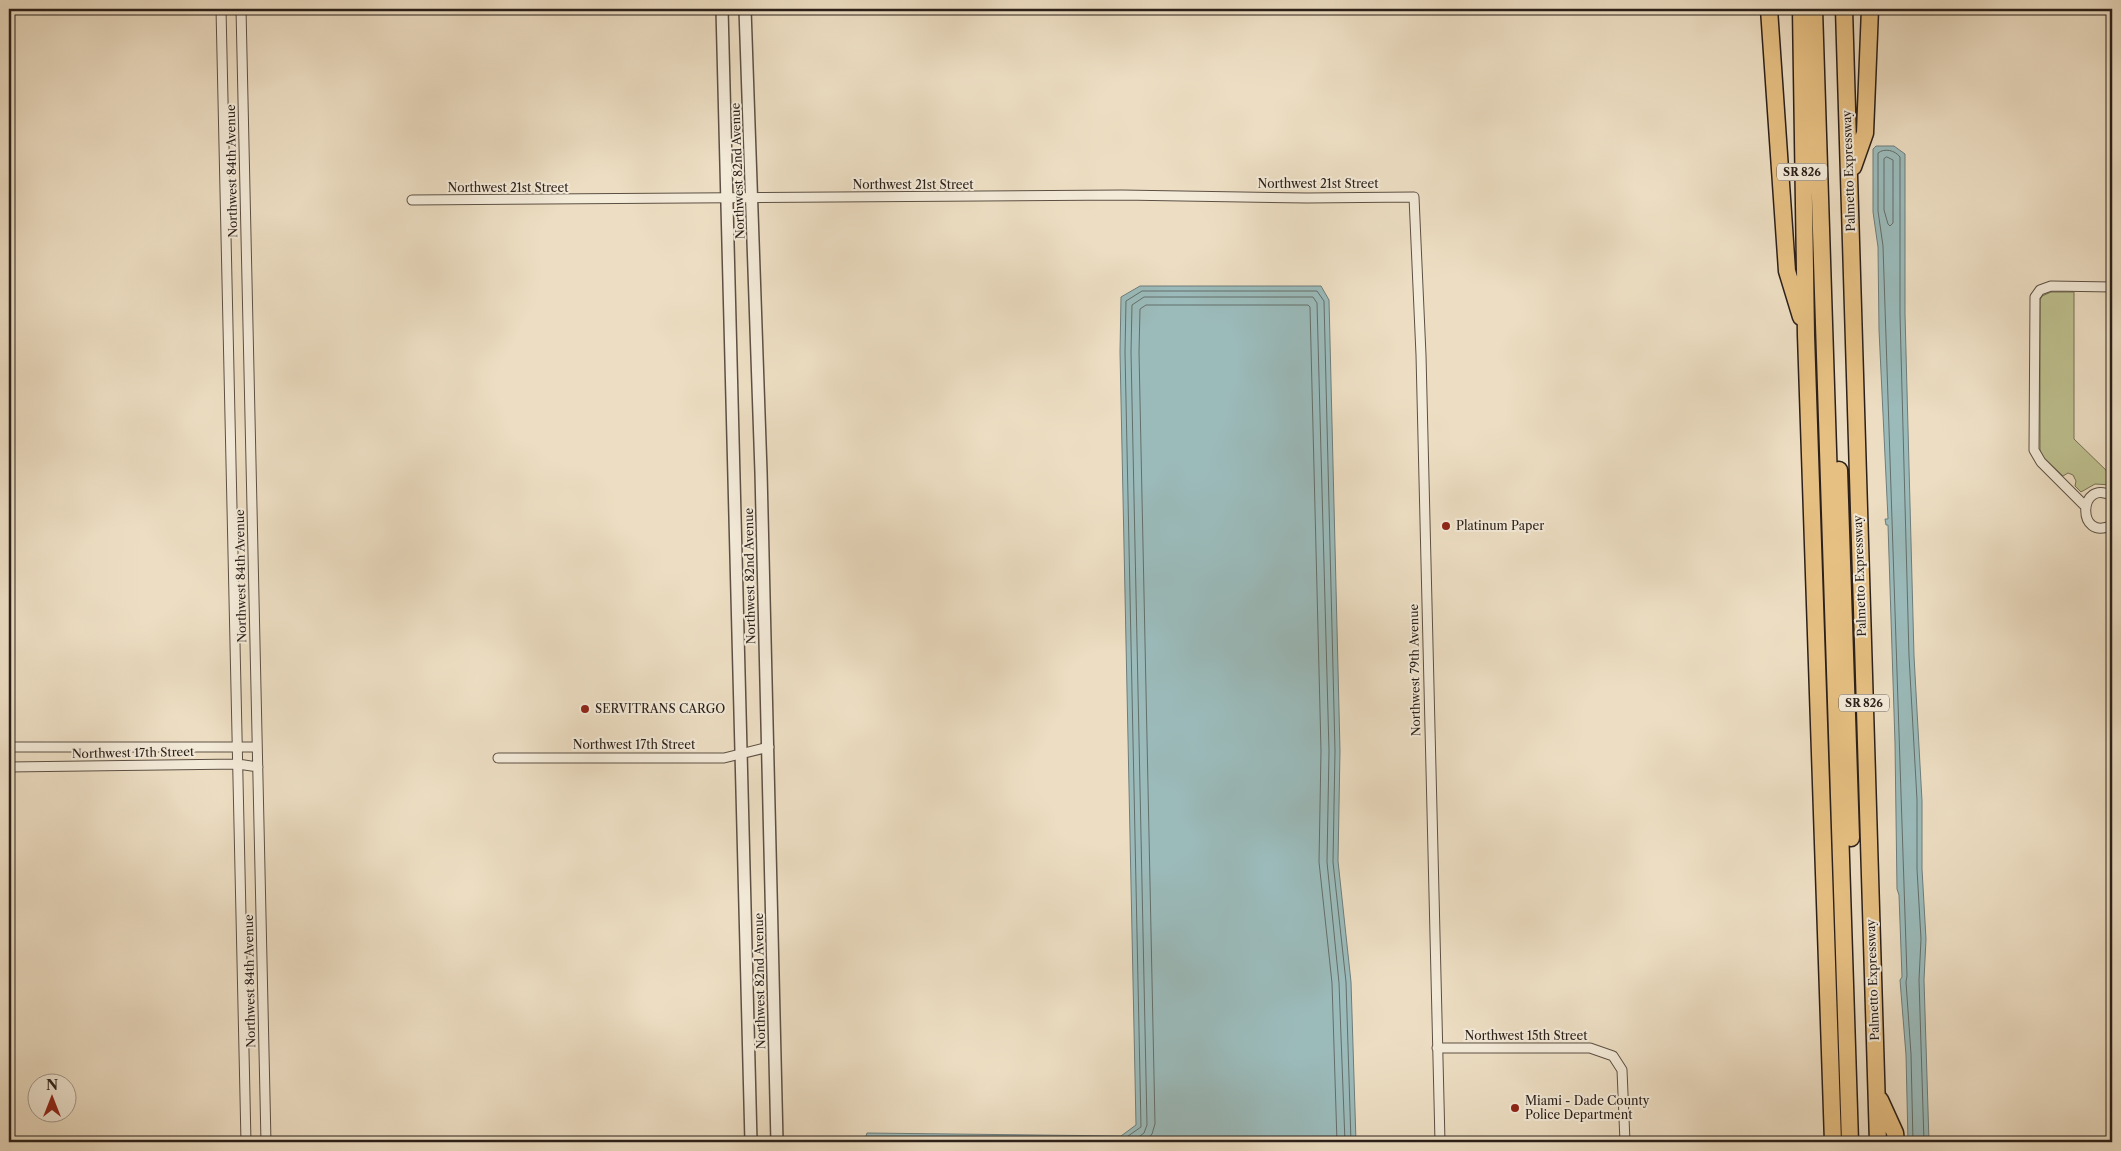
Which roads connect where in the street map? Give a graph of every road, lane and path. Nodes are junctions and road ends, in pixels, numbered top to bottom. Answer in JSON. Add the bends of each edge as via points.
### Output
{"nodes":[{"id":1,"x":221,"y":9,"type":"edge"},
{"id":2,"x":241,"y":9,"type":"edge"},
{"id":3,"x":722,"y":9,"type":"edge"},
{"id":4,"x":745,"y":9,"type":"edge"},
{"id":5,"x":1769,"y":9,"type":"edge"},
{"id":6,"x":1801,"y":9,"type":"edge"},
{"id":7,"x":1814,"y":9,"type":"edge"},
{"id":8,"x":1825,"y":9,"type":"edge"},
{"id":9,"x":1844,"y":9,"type":"edge"},
{"id":10,"x":1870,"y":9,"type":"edge"},
{"id":11,"x":1850,"y":176,"type":"junction"},
{"id":12,"x":1414,"y":196,"type":"joint"},
{"id":13,"x":727,"y":198,"type":"junction"},
{"id":14,"x":753,"y":198,"type":"junction"},
{"id":15,"x":412,"y":200,"type":"dead end"},
{"id":16,"x":2112,"y":286,"type":"edge"},
{"id":17,"x":1806,"y":336,"type":"junction"},
{"id":18,"x":2112,"y":496,"type":"edge"},
{"id":19,"x":2085,"y":506,"type":"junction"},
{"id":20,"x":2111,"y":527,"type":"edge"},
{"id":21,"x":9,"y":747,"type":"edge"},
{"id":22,"x":238,"y":747,"type":"junction"},
{"id":23,"x":257,"y":747,"type":"junction"},
{"id":24,"x":769,"y":747,"type":"junction"},
{"id":25,"x":743,"y":754,"type":"junction"},
{"id":26,"x":498,"y":758,"type":"dead end"},
{"id":27,"x":238,"y":764,"type":"junction"},
{"id":28,"x":9,"y":767,"type":"edge"},
{"id":29,"x":258,"y":767,"type":"junction"},
{"id":30,"x":1437,"y":1048,"type":"junction"},
{"id":31,"x":1876,"y":1091,"type":"junction"},
{"id":32,"x":246,"y":1142,"type":"edge"},
{"id":33,"x":266,"y":1142,"type":"edge"},
{"id":34,"x":751,"y":1142,"type":"edge"},
{"id":35,"x":777,"y":1142,"type":"edge"},
{"id":36,"x":1440,"y":1142,"type":"edge"},
{"id":37,"x":1625,"y":1142,"type":"edge"},
{"id":38,"x":1832,"y":1142,"type":"edge"},
{"id":39,"x":1850,"y":1142,"type":"edge"},
{"id":40,"x":1860,"y":1142,"type":"edge"},
{"id":41,"x":1878,"y":1142,"type":"edge"},
{"id":42,"x":1896,"y":1142,"type":"edge"}],
"edges":[{"from":1,"to":22,"type":"street","name":"Northwest 84th Avenue"},
{"from":2,"to":23,"type":"street","name":"Northwest 84th Avenue"},
{"from":3,"to":13,"type":"street","name":"Northwest 82nd Avenue"},
{"from":4,"to":14,"type":"street","name":"Northwest 82nd Avenue"},
{"from":5,"to":17,"type":"highway","via":[[1787,271]]},
{"from":6,"to":17,"type":"highway","number":"SR 826"},
{"from":7,"to":39,"type":"highway"},
{"from":8,"to":40,"type":"highway"},
{"from":9,"to":11,"type":"highway","name":"Palmetto Expressway","number":"SR 826"},
{"from":10,"to":11,"type":"highway","via":[[1865,134]]},
{"from":11,"to":31,"type":"highway","name":"Palmetto Expressway","number":"SR 826"},
{"from":12,"to":14,"type":"street","name":"Northwest 21st Street"},
{"from":12,"to":30,"type":"street","name":"Northwest 79th Avenue"},
{"from":13,"to":14,"type":"street","name":"Northwest 21st Street"},
{"from":13,"to":15,"type":"street","name":"Northwest 21st Street"},
{"from":13,"to":25,"type":"street","name":"Northwest 82nd Avenue"},
{"from":14,"to":24,"type":"street","name":"Northwest 82nd Avenue"},
{"from":16,"to":19,"type":"street","via":[[2051,286],[2040,290],[2035,297],[2034,450],[2041,462]]},
{"from":17,"to":38,"type":"highway","number":"SR 826"},
{"from":18,"to":19,"type":"street","via":[[2098,493]]},
{"from":19,"to":20,"type":"street","via":[[2091,524]]},
{"from":21,"to":22,"type":"street","name":"Northwest 17th Street"},
{"from":22,"to":23,"type":"street","name":"Northwest 17th Street"},
{"from":22,"to":27,"type":"street","name":"Northwest 84th Avenue"},
{"from":23,"to":29,"type":"street","name":"Northwest 84th Avenue"},
{"from":24,"to":25,"type":"street","name":"Northwest 17th Street"},
{"from":24,"to":35,"type":"street","name":"Northwest 82nd Avenue"},
{"from":25,"to":26,"type":"street","name":"Northwest 17th Street","via":[[724,758]]},
{"from":25,"to":34,"type":"street","name":"Northwest 82nd Avenue"},
{"from":27,"to":28,"type":"street","name":"Northwest 17th Street"},
{"from":27,"to":29,"type":"street","name":"Northwest 17th Street"},
{"from":27,"to":32,"type":"street","name":"Northwest 84th Avenue"},
{"from":29,"to":33,"type":"street","name":"Northwest 84th Avenue"},
{"from":30,"to":36,"type":"street","name":"Northwest 79th Avenue"},
{"from":30,"to":37,"type":"street","name":"Northwest 15th Street","via":[[1590,1048],[1613,1056],[1622,1070]]},
{"from":31,"to":41,"type":"highway","name":"Palmetto Expressway","number":"SR 826"},
{"from":31,"to":42,"type":"highway"}]}
